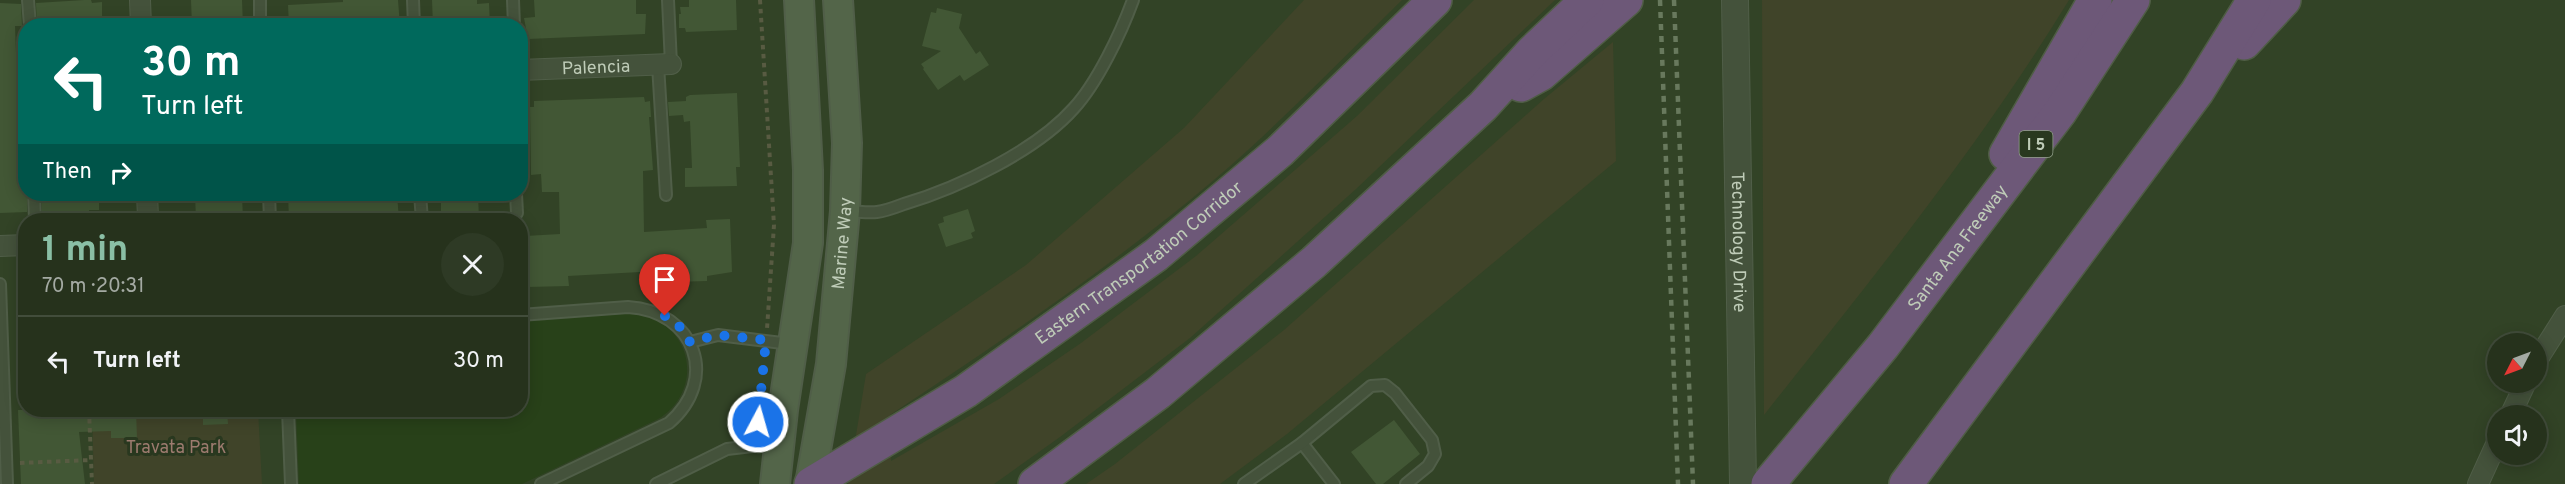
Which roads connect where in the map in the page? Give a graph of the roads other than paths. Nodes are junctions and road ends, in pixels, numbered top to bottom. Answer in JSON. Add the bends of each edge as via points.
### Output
{"nodes":[{"id":1,"x":28,"y":0,"type":"edge"},
{"id":2,"x":140,"y":0,"type":"edge"},
{"id":3,"x":260,"y":0,"type":"edge"},
{"id":4,"x":413,"y":0,"type":"edge"},
{"id":5,"x":513,"y":0,"type":"edge"},
{"id":6,"x":668,"y":0,"type":"edge"},
{"id":7,"x":799,"y":0,"type":"edge"},
{"id":8,"x":838,"y":0,"type":"edge"},
{"id":9,"x":1133,"y":0,"type":"edge"},
{"id":10,"x":1435,"y":0,"type":"edge"},
{"id":11,"x":1587,"y":0,"type":"edge"},
{"id":12,"x":1626,"y":0,"type":"edge"},
{"id":13,"x":1735,"y":0,"type":"edge"},
{"id":14,"x":2095,"y":0,"type":"edge"},
{"id":15,"x":2133,"y":0,"type":"edge"},
{"id":16,"x":2254,"y":0,"type":"edge"},
{"id":17,"x":2284,"y":0,"type":"edge"},
{"id":18,"x":29,"y":18,"type":"edge"},
{"id":19,"x":141,"y":18,"type":"edge"},
{"id":20,"x":260,"y":18,"type":"edge"},
{"id":21,"x":414,"y":18,"type":"edge"},
{"id":22,"x":514,"y":18,"type":"edge"},
{"id":23,"x":1537,"y":63,"type":"junction"},
{"id":24,"x":664,"y":64,"type":"junction"},
{"id":25,"x":528,"y":70,"type":"edge"},
{"id":26,"x":2197,"y":92,"type":"junction"},
{"id":27,"x":666,"y":195,"type":"dead end"},
{"id":28,"x":516,"y":201,"type":"edge"},
{"id":29,"x":845,"y":211,"type":"junction"},
{"id":30,"x":517,"y":213,"type":"dead end"},
{"id":31,"x":18,"y":245,"type":"edge"},
{"id":32,"x":0,"y":246,"type":"edge"},
{"id":33,"x":1931,"y":282,"type":"junction"},
{"id":34,"x":0,"y":284,"type":"edge"},
{"id":35,"x":528,"y":314,"type":"edge"},
{"id":36,"x":2565,"y":316,"type":"edge"},
{"id":37,"x":690,"y":342,"type":"junction"},
{"id":38,"x":780,"y":342,"type":"junction"},
{"id":39,"x":2547,"y":345,"type":"edge"},
{"id":40,"x":288,"y":417,"type":"edge"},
{"id":41,"x":779,"y":443,"type":"junction"},
{"id":42,"x":1302,"y":444,"type":"junction"},
{"id":43,"x":2487,"y":464,"type":"edge"},
{"id":44,"x":1773,"y":478,"type":"edge"},
{"id":45,"x":7,"y":484,"type":"edge"},
{"id":46,"x":291,"y":484,"type":"edge"},
{"id":47,"x":541,"y":484,"type":"edge"},
{"id":48,"x":656,"y":484,"type":"edge"},
{"id":49,"x":775,"y":484,"type":"edge"},
{"id":50,"x":810,"y":484,"type":"edge"},
{"id":51,"x":1035,"y":484,"type":"edge"},
{"id":52,"x":1244,"y":484,"type":"edge"},
{"id":53,"x":1334,"y":484,"type":"edge"},
{"id":54,"x":1406,"y":484,"type":"edge"},
{"id":55,"x":1743,"y":484,"type":"edge"},
{"id":56,"x":1906,"y":484,"type":"edge"},
{"id":57,"x":2478,"y":484,"type":"edge"}],
"edges":[{"from":1,"to":18,"type":"lane"},
{"from":2,"to":19,"type":"street"},
{"from":3,"to":20,"type":"lane"},
{"from":4,"to":21,"type":"lane"},
{"from":5,"to":22,"type":"lane"},
{"from":6,"to":24,"type":"lane"},
{"from":7,"to":38,"type":"main road","name":"Marine Way","via":[[808,243]]},
{"from":8,"to":29,"type":"main road","name":"Marine Way","via":[[847,143]]},
{"from":9,"to":29,"type":"lane","via":[[1123,27],[1074,108],[1040,137],[980,176],[927,198],[879,212]]},
{"from":10,"to":50,"type":"highway","name":"Eastern Transportation Corridor","via":[[1280,151],[1156,255],[966,391]]},
{"from":11,"to":23,"type":"highway"},
{"from":12,"to":23,"type":"highway"},
{"from":13,"to":55,"type":"street","name":"Technology Drive"},
{"from":14,"to":33,"type":"highway"},
{"from":15,"to":33,"type":"highway","name":"Santa Ana Freeway","number":"I 5","via":[[2060,112]]},
{"from":16,"to":26,"type":"highway"},
{"from":17,"to":26,"type":"highway"},
{"from":23,"to":51,"type":"highway","via":[[1483,106],[1314,262],[1158,393]]},
{"from":24,"to":25,"type":"street","name":"Palencia"},
{"from":24,"to":27,"type":"lane"},
{"from":26,"to":56,"type":"highway"},
{"from":28,"to":30,"type":"lane"},
{"from":29,"to":50,"type":"main road","name":"Marine Way","via":[[831,364]]},
{"from":31,"to":32,"type":"street"},
{"from":33,"to":44,"type":"highway","name":"Santa Ana Freeway","number":"I 5","via":[[1884,346]]},
{"from":34,"to":45,"type":"lane"},
{"from":35,"to":37,"type":"lane","via":[[645,308],[680,327]]},
{"from":36,"to":39,"type":"street"},
{"from":37,"to":38,"type":"lane","via":[[718,335]]},
{"from":37,"to":47,"type":"lane","via":[[696,374],[691,396],[680,414],[669,423]]},
{"from":38,"to":41,"type":"main road","name":"Marine Way"},
{"from":40,"to":46,"type":"lane"},
{"from":41,"to":48,"type":"lane","via":[[727,449]]},
{"from":41,"to":49,"type":"main road","name":"Marine Way"},
{"from":42,"to":52,"type":"lane"},
{"from":42,"to":53,"type":"lane"},
{"from":42,"to":54,"type":"lane","via":[[1371,386],[1385,385],[1432,440],[1435,454],[1428,466]]},
{"from":43,"to":57,"type":"street"}]}
